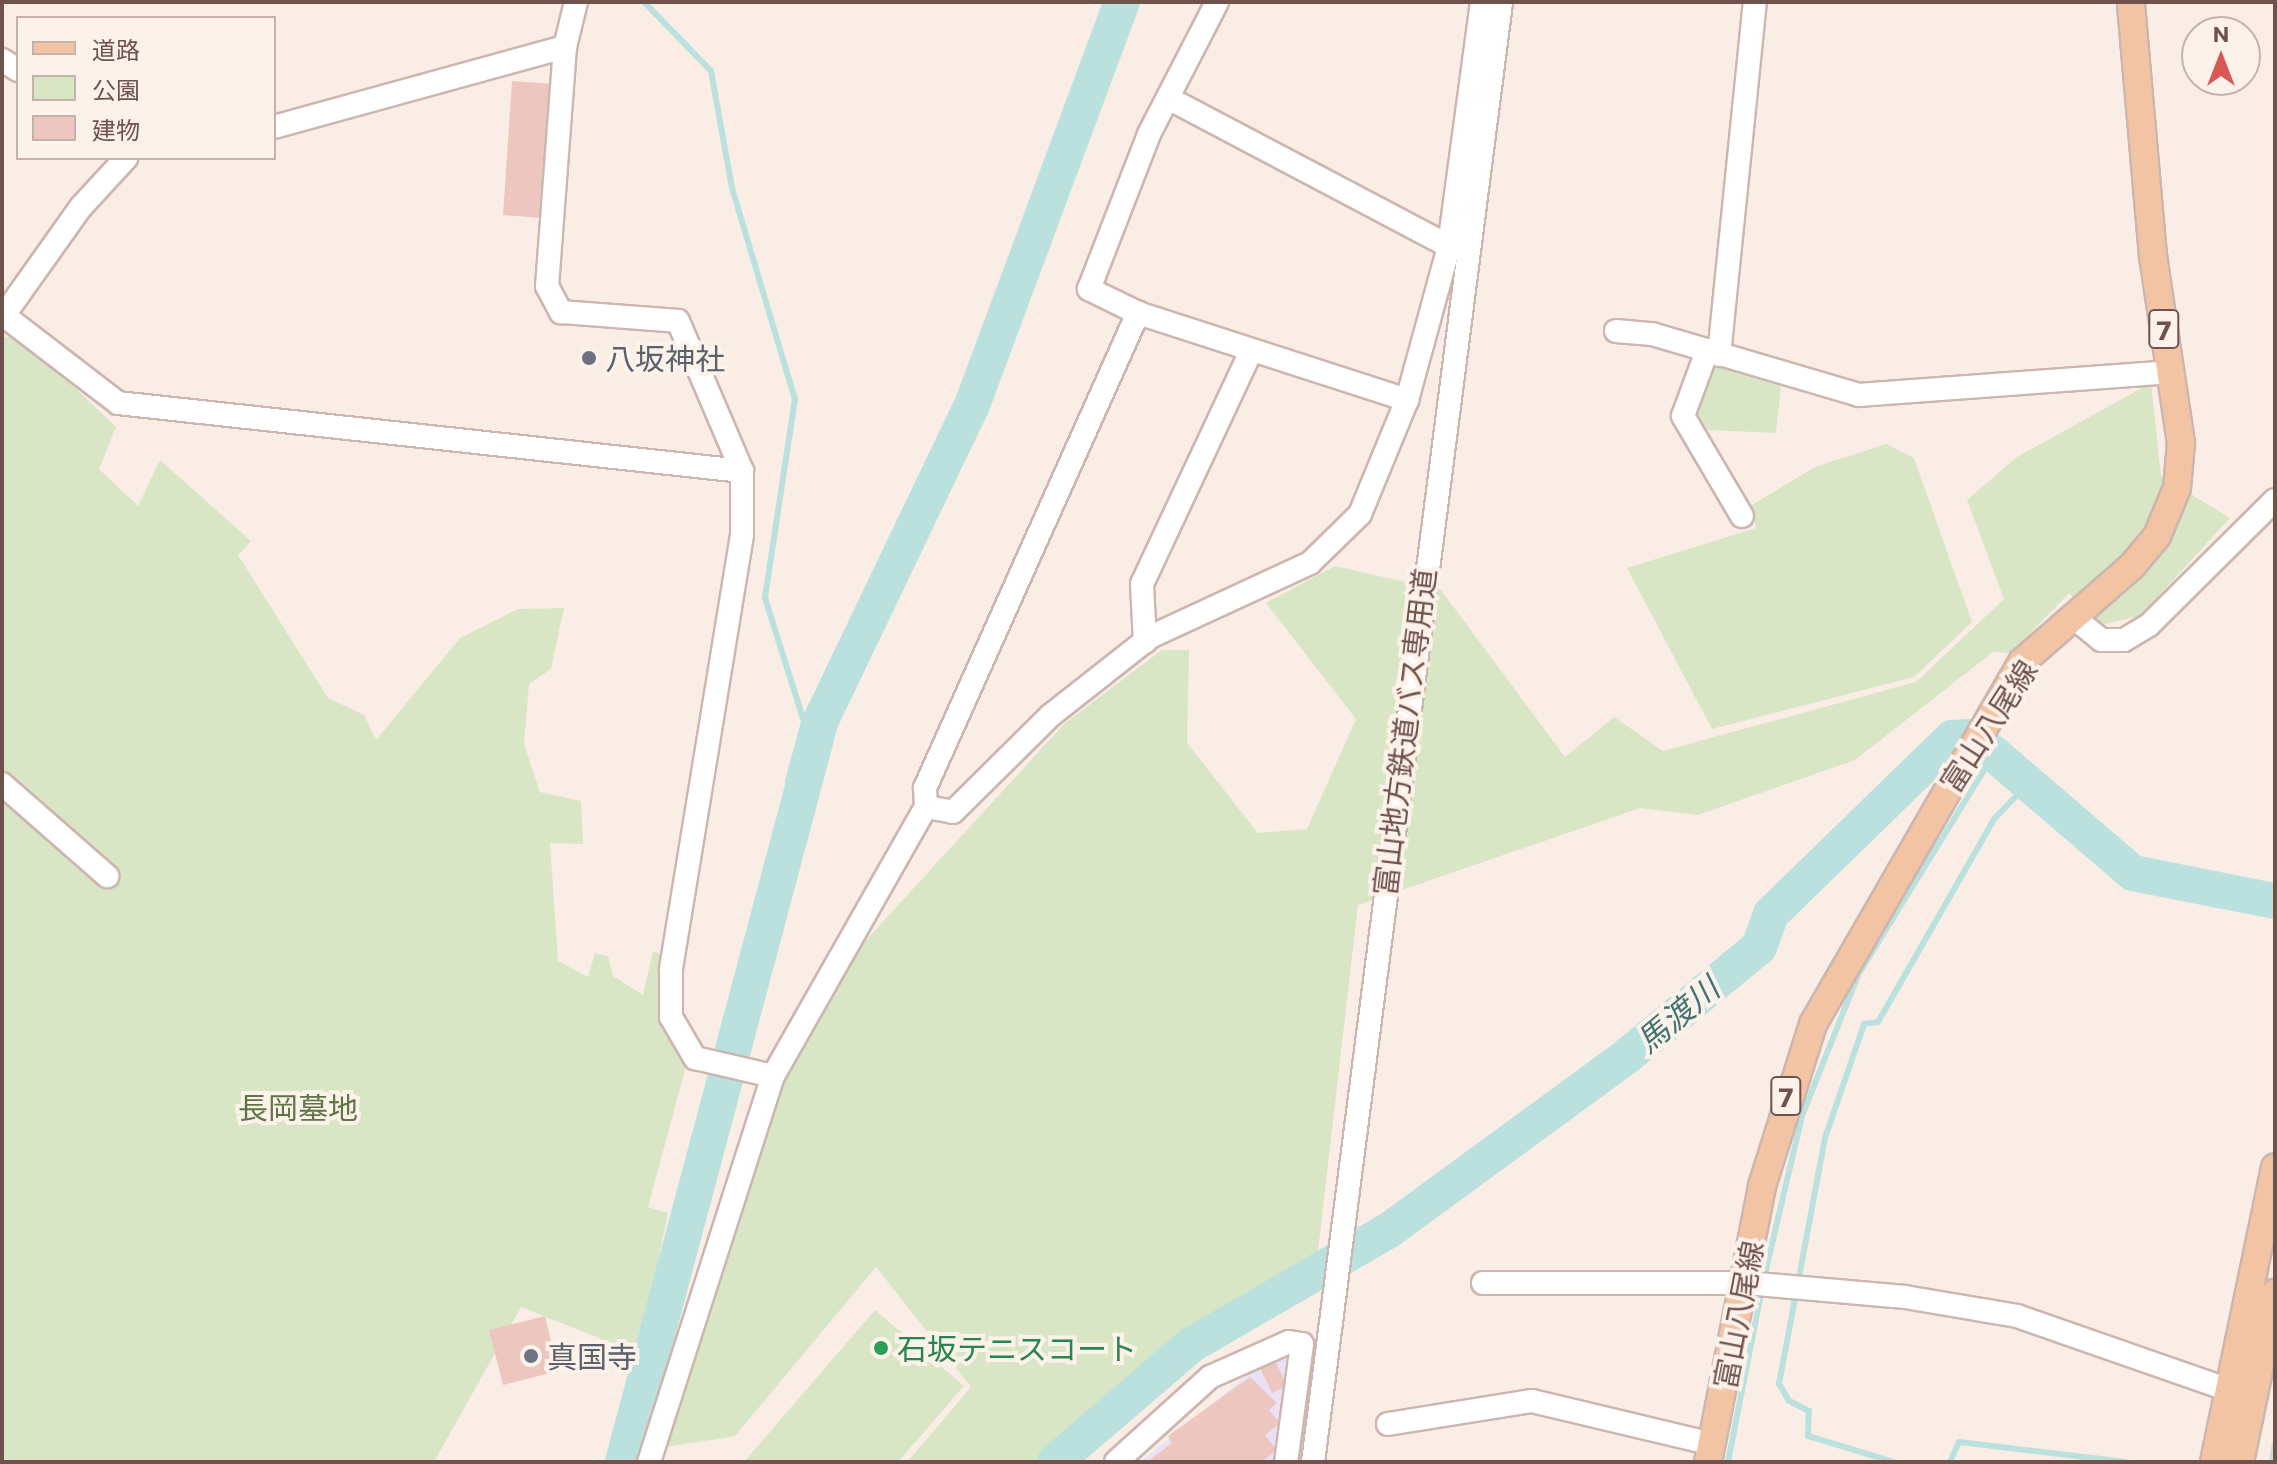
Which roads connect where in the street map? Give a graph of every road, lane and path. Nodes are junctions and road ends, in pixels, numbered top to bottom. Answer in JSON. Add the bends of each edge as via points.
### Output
{"nodes":[{"id":1,"x":576,"y":2,"type":"edge"},
{"id":2,"x":1217,"y":2,"type":"edge"},
{"id":3,"x":1482,"y":2,"type":"edge"},
{"id":4,"x":1501,"y":2,"type":"edge"},
{"id":5,"x":1755,"y":2,"type":"edge"},
{"id":6,"x":2131,"y":2,"type":"edge"},
{"id":7,"x":565,"y":47,"type":"junction"},
{"id":8,"x":1168,"y":98,"type":"junction"},
{"id":9,"x":276,"y":126,"type":"edge"},
{"id":10,"x":124,"y":160,"type":"edge"},
{"id":11,"x":1449,"y":246,"type":"junction"},
{"id":12,"x":1138,"y":313,"type":"junction"},
{"id":13,"x":3,"y":316,"type":"edge"},
{"id":14,"x":1616,"y":331,"type":"dead end"},
{"id":15,"x":1250,"y":353,"type":"junction"},
{"id":16,"x":1713,"y":353,"type":"junction"},
{"id":17,"x":2171,"y":372,"type":"junction"},
{"id":18,"x":1407,"y":400,"type":"junction"},
{"id":19,"x":742,"y":471,"type":"junction"},
{"id":20,"x":2275,"y":500,"type":"edge"},
{"id":21,"x":1742,"y":516,"type":"dead end"},
{"id":22,"x":2073,"y":617,"type":"junction"},
{"id":23,"x":1145,"y":642,"type":"junction"},
{"id":24,"x":2,"y":784,"type":"edge"},
{"id":25,"x":926,"y":807,"type":"junction"},
{"id":26,"x":107,"y":876,"type":"dead end"},
{"id":27,"x":773,"y":1076,"type":"junction"},
{"id":28,"x":2275,"y":1167,"type":"edge"},
{"id":29,"x":1483,"y":1283,"type":"dead end"},
{"id":30,"x":1746,"y":1283,"type":"junction"},
{"id":31,"x":2275,"y":1293,"type":"edge"},
{"id":32,"x":2241,"y":1394,"type":"junction"},
{"id":33,"x":1388,"y":1424,"type":"dead end"},
{"id":34,"x":1710,"y":1453,"type":"edge"},
{"id":35,"x":649,"y":1462,"type":"edge"},
{"id":36,"x":1116,"y":1462,"type":"edge"},
{"id":37,"x":1286,"y":1462,"type":"edge"},
{"id":38,"x":1313,"y":1462,"type":"edge"},
{"id":39,"x":2214,"y":1462,"type":"edge"},
{"id":40,"x":2240,"y":1462,"type":"edge"}],
"edges":[{"from":1,"to":7,"type":"street"},
{"from":2,"to":8,"type":"street"},
{"from":3,"to":11,"type":"street"},
{"from":4,"to":38,"type":"street","name":"富山地方鉄道バス専用道"},
{"from":5,"to":16,"type":"street"},
{"from":6,"to":17,"type":"main road","name":"富山八尾線","number":"7"},
{"from":7,"to":9,"type":"street"},
{"from":7,"to":19,"type":"street","via":[[547,286],[561,312],[678,321]]},
{"from":8,"to":11,"type":"street"},
{"from":8,"to":12,"type":"street","via":[[1089,289]]},
{"from":10,"to":13,"type":"street","via":[[81,207]]},
{"from":11,"to":18,"type":"street"},
{"from":12,"to":15,"type":"street"},
{"from":12,"to":25,"type":"street","via":[[925,788]]},
{"from":13,"to":19,"type":"street","via":[[118,403]]},
{"from":14,"to":16,"type":"street"},
{"from":15,"to":18,"type":"street"},
{"from":15,"to":23,"type":"street","via":[[1142,584]]},
{"from":16,"to":17,"type":"street","via":[[1859,395]]},
{"from":16,"to":21,"type":"street","via":[[1683,416]]},
{"from":17,"to":22,"type":"main road","name":"富山八尾線","number":"7","via":[[2181,443],[2177,488],[2157,536]]},
{"from":18,"to":23,"type":"street","via":[[1360,514],[1333,547],[1259,591]]},
{"from":19,"to":27,"type":"street","via":[[742,535],[671,970],[671,1017],[695,1058]]},
{"from":20,"to":22,"type":"street","via":[[2149,625],[2124,640],[2101,640]]},
{"from":22,"to":30,"type":"main road","name":"富山八尾線","number":"7","via":[[2022,662],[1813,1024],[1778,1118]]},
{"from":23,"to":25,"type":"street","via":[[1051,715],[953,812]]},
{"from":24,"to":26,"type":"street"},
{"from":25,"to":27,"type":"street"},
{"from":27,"to":35,"type":"street"},
{"from":28,"to":32,"type":"main road"},
{"from":29,"to":30,"type":"street"},
{"from":30,"to":32,"type":"street","via":[[2017,1316]]},
{"from":30,"to":34,"type":"main road","name":"富山八尾線","number":"7"},
{"from":31,"to":32,"type":"main road"},
{"from":32,"to":39,"type":"main road"},
{"from":32,"to":40,"type":"main road"},
{"from":33,"to":34,"type":"street","via":[[1532,1401]]},
{"from":36,"to":37,"type":"street","via":[[1210,1377],[1289,1342],[1302,1344]]}]}
